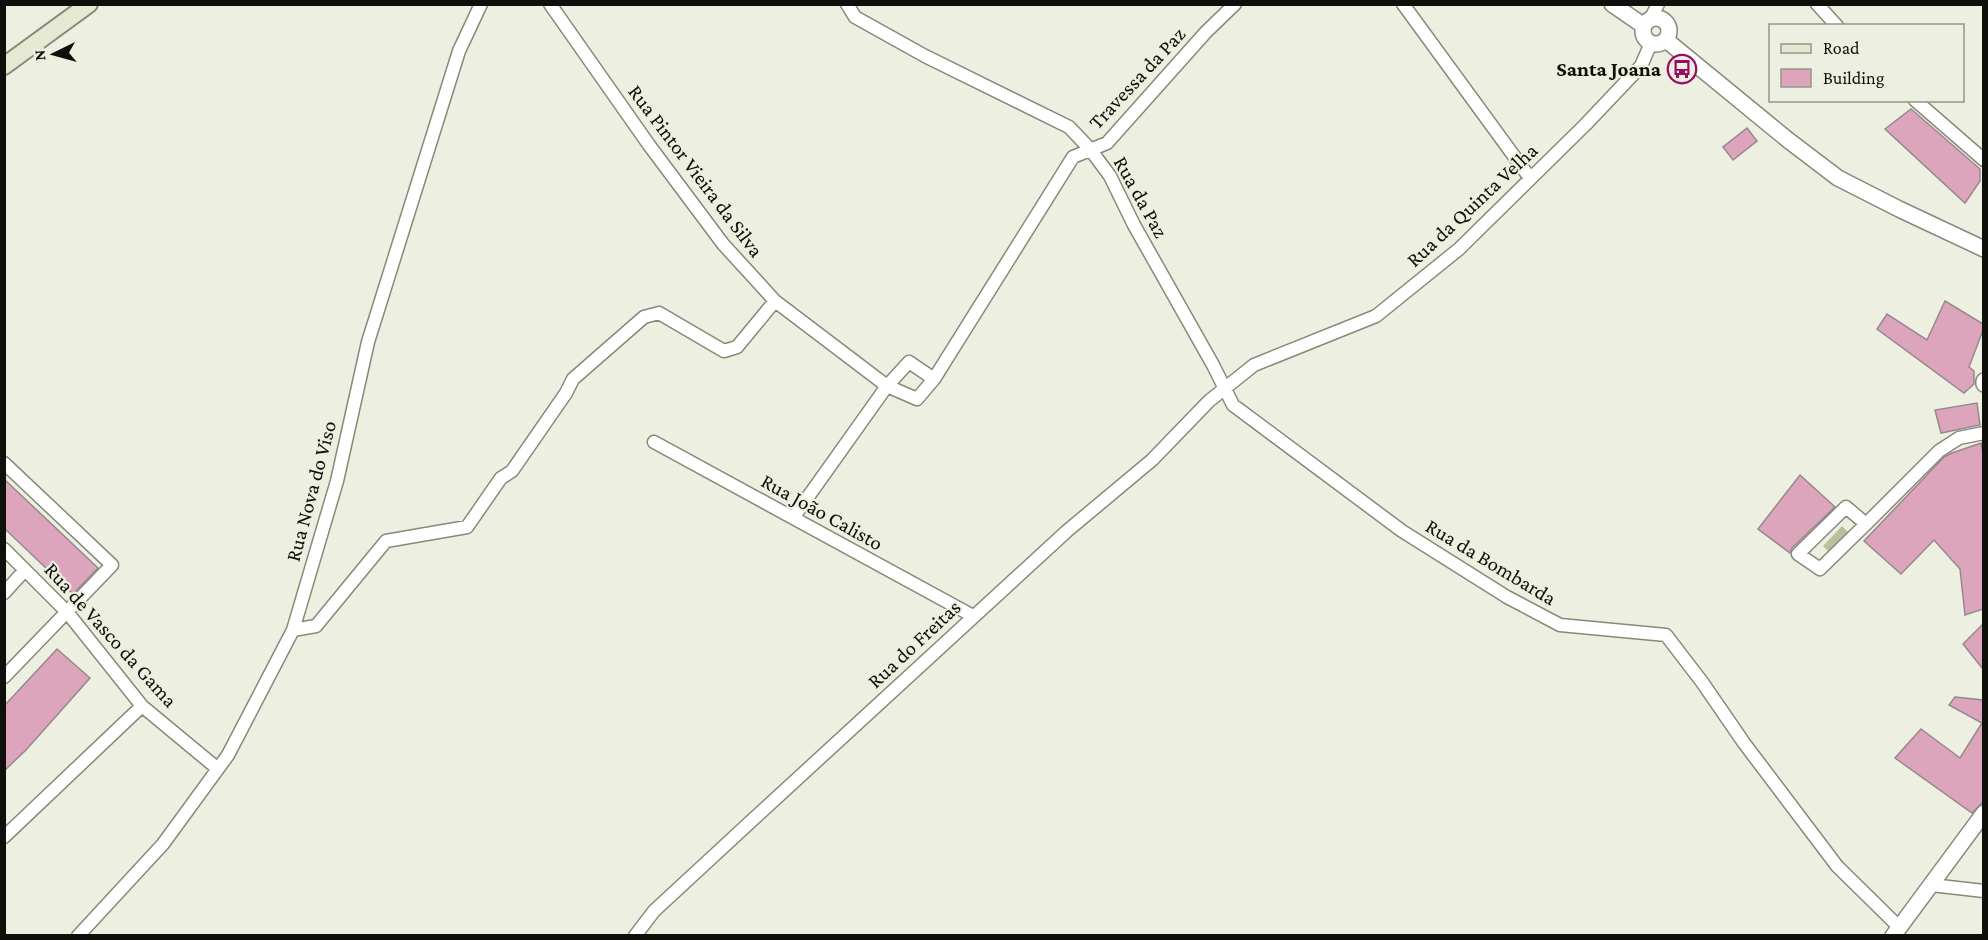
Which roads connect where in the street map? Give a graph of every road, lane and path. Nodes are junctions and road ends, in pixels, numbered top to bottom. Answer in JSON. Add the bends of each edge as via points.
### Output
{"nodes":[{"id":1,"x":89,"y":4,"type":"edge"},
{"id":2,"x":481,"y":4,"type":"edge"},
{"id":3,"x":550,"y":4,"type":"edge"},
{"id":4,"x":847,"y":4,"type":"edge"},
{"id":5,"x":1235,"y":4,"type":"edge"},
{"id":6,"x":1403,"y":4,"type":"edge"},
{"id":7,"x":1612,"y":4,"type":"edge"},
{"id":8,"x":1817,"y":4,"type":"edge"},
{"id":9,"x":1651,"y":16,"type":"edge"},
{"id":10,"x":1835,"y":24,"type":"edge"},
{"id":11,"x":1666,"y":40,"type":"junction"},
{"id":12,"x":1651,"y":43,"type":"junction"},
{"id":13,"x":4,"y":66,"type":"edge"},
{"id":14,"x":1917,"y":102,"type":"edge"},
{"id":15,"x":1090,"y":149,"type":"junction"},
{"id":16,"x":1983,"y":159,"type":"edge"},
{"id":17,"x":1530,"y":178,"type":"junction"},
{"id":18,"x":1983,"y":249,"type":"edge"},
{"id":19,"x":775,"y":301,"type":"junction"},
{"id":20,"x":934,"y":379,"type":"junction"},
{"id":21,"x":887,"y":386,"type":"junction"},
{"id":22,"x":1226,"y":388,"type":"junction"},
{"id":23,"x":1983,"y":433,"type":"edge"},
{"id":24,"x":654,"y":442,"type":"dead end"},
{"id":25,"x":4,"y":463,"type":"edge"},
{"id":26,"x":793,"y":518,"type":"junction"},
{"id":27,"x":1866,"y":524,"type":"junction"},
{"id":28,"x":4,"y":549,"type":"edge"},
{"id":29,"x":26,"y":570,"type":"junction"},
{"id":30,"x":4,"y":593,"type":"edge"},
{"id":31,"x":67,"y":612,"type":"junction"},
{"id":32,"x":973,"y":616,"type":"junction"},
{"id":33,"x":293,"y":630,"type":"junction"},
{"id":34,"x":4,"y":677,"type":"edge"},
{"id":35,"x":142,"y":706,"type":"junction"},
{"id":36,"x":218,"y":769,"type":"junction"},
{"id":37,"x":1983,"y":813,"type":"edge"},
{"id":38,"x":4,"y":837,"type":"edge"},
{"id":39,"x":1931,"y":885,"type":"junction"},
{"id":40,"x":1983,"y":891,"type":"edge"},
{"id":41,"x":1896,"y":931,"type":"edge"},
{"id":42,"x":78,"y":936,"type":"edge"},
{"id":43,"x":635,"y":936,"type":"edge"}],
"edges":[{"from":1,"to":13,"type":"main road"},
{"from":2,"to":33,"type":"street","name":"Rua Nova do Viso","via":[[459,51],[368,342],[337,481]]},
{"from":3,"to":19,"type":"street","name":"Rua Pintor Vieira da Silva","via":[[723,244]]},
{"from":4,"to":15,"type":"street","name":"Rua da Paz","via":[[855,17],[925,56],[1068,127]]},
{"from":5,"to":15,"type":"street","name":"Travessa da Paz","via":[[1107,143]]},
{"from":6,"to":17,"type":"street"},
{"from":7,"to":9,"type":"street"},
{"from":8,"to":10,"type":"street"},
{"from":9,"to":11,"type":"street","via":[[1667,23]]},
{"from":9,"to":12,"type":"street","via":[[1643,34]]},
{"from":11,"to":12,"type":"street"},
{"from":11,"to":18,"type":"street","via":[[1838,178]]},
{"from":12,"to":17,"type":"street","name":"Rua da Quinta Velha","via":[[1641,66]]},
{"from":14,"to":16,"type":"street"},
{"from":15,"to":20,"type":"street","name":"Travessa da Paz","via":[[1073,158]]},
{"from":15,"to":22,"type":"street","name":"Rua da Paz","via":[[1110,176]]},
{"from":17,"to":22,"type":"street","name":"Rua da Quinta Velha","via":[[1459,249],[1376,316],[1254,365]]},
{"from":19,"to":21,"type":"street","name":"Rua Pintor Vieira da Silva"},
{"from":19,"to":33,"type":"street","via":[[737,346],[724,351],[659,313],[644,317],[573,379],[512,471],[501,478],[467,527],[386,541],[316,626]]},
{"from":20,"to":21,"type":"street","name":"Rua Pintor Vieira da Silva","via":[[917,399]]},
{"from":20,"to":21,"type":"street","via":[[909,362]]},
{"from":21,"to":26,"type":"street"},
{"from":22,"to":32,"type":"street","name":"Rua do Freitas","via":[[1152,460]]},
{"from":22,"to":41,"type":"street","name":"Rua da Bombarda","via":[[1233,405],[1402,531],[1507,597],[1560,626],[1666,635],[1837,866]]},
{"from":23,"to":27,"type":"street","via":[[1959,438],[1939,451]]},
{"from":24,"to":26,"type":"street","name":"Rua João Calisto"},
{"from":25,"to":31,"type":"street","via":[[112,565]]},
{"from":26,"to":32,"type":"street","name":"Rua João Calisto"},
{"from":27,"to":27,"type":"street","via":[[1846,507],[1798,554],[1820,569]]},
{"from":28,"to":29,"type":"street","name":"Rua de Vasco da Gama"},
{"from":29,"to":30,"type":"street"},
{"from":29,"to":31,"type":"street","name":"Rua de Vasco da Gama"},
{"from":31,"to":34,"type":"street"},
{"from":31,"to":35,"type":"street","name":"Rua de Vasco da Gama"},
{"from":32,"to":43,"type":"street","name":"Rua do Freitas","via":[[654,911]]},
{"from":33,"to":36,"type":"street","name":"Rua Nova do Viso"},
{"from":35,"to":36,"type":"street","name":"Rua de Vasco da Gama"},
{"from":35,"to":38,"type":"street"},
{"from":36,"to":42,"type":"street","name":"Rua Nova do Viso","via":[[163,844]]},
{"from":37,"to":39,"type":"street"},
{"from":39,"to":40,"type":"street"},
{"from":39,"to":41,"type":"street"}]}
